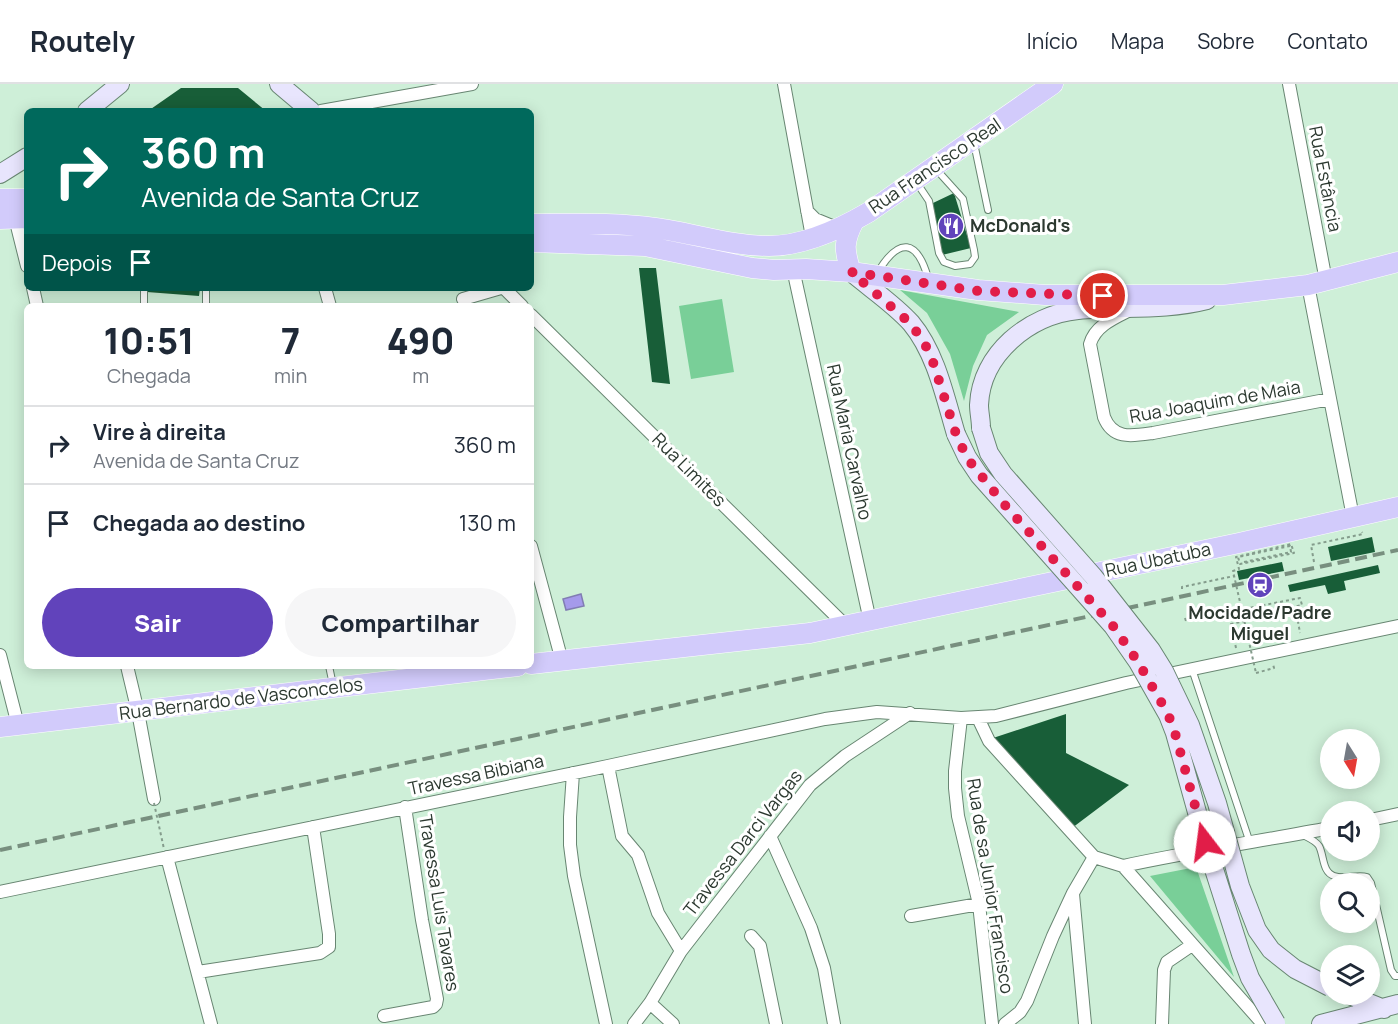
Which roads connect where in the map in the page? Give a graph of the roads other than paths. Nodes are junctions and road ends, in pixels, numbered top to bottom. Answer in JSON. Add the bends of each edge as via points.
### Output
{"nodes":[{"id":1,"x":279,"y":84,"type":"edge"},
{"id":2,"x":472,"y":84,"type":"edge"},
{"id":3,"x":784,"y":84,"type":"edge"},
{"id":4,"x":1053,"y":84,"type":"edge"},
{"id":5,"x":1289,"y":84,"type":"edge"},
{"id":6,"x":117,"y":86,"type":"edge"},
{"id":7,"x":91,"y":108,"type":"edge"},
{"id":8,"x":307,"y":108,"type":"edge"},
{"id":9,"x":338,"y":108,"type":"edge"},
{"id":10,"x":973,"y":141,"type":"junction"},
{"id":11,"x":24,"y":159,"type":"edge"},
{"id":12,"x":934,"y":168,"type":"junction"},
{"id":13,"x":0,"y":174,"type":"edge"},
{"id":14,"x":915,"y":180,"type":"junction"},
{"id":15,"x":0,"y":199,"type":"edge"},
{"id":16,"x":24,"y":199,"type":"edge"},
{"id":17,"x":988,"y":210,"type":"dead end"},
{"id":18,"x":807,"y":211,"type":"junction"},
{"id":19,"x":14,"y":218,"type":"edge"},
{"id":20,"x":534,"y":224,"type":"edge"},
{"id":21,"x":846,"y":225,"type":"junction"},
{"id":22,"x":812,"y":237,"type":"junction"},
{"id":23,"x":534,"y":243,"type":"edge"},
{"id":24,"x":24,"y":255,"type":"edge"},
{"id":25,"x":1398,"y":262,"type":"edge"},
{"id":26,"x":793,"y":269,"type":"junction"},
{"id":27,"x":851,"y":272,"type":"junction"},
{"id":28,"x":876,"y":274,"type":"junction"},
{"id":29,"x":929,"y":283,"type":"junction"},
{"id":30,"x":1317,"y":283,"type":"junction"},
{"id":31,"x":490,"y":291,"type":"edge"},
{"id":32,"x":505,"y":291,"type":"edge"},
{"id":33,"x":1223,"y":295,"type":"junction"},
{"id":34,"x":463,"y":298,"type":"edge"},
{"id":35,"x":519,"y":303,"type":"edge"},
{"id":36,"x":1133,"y":309,"type":"junction"},
{"id":37,"x":534,"y":318,"type":"edge"},
{"id":38,"x":1330,"y":399,"type":"junction"},
{"id":39,"x":1398,"y":507,"type":"edge"},
{"id":40,"x":1353,"y":517,"type":"junction"},
{"id":41,"x":534,"y":557,"type":"edge"},
{"id":42,"x":870,"y":621,"type":"junction"},
{"id":43,"x":846,"y":626,"type":"junction"},
{"id":44,"x":1398,"y":626,"type":"edge"},
{"id":45,"x":0,"y":655,"type":"edge"},
{"id":46,"x":562,"y":661,"type":"junction"},
{"id":47,"x":534,"y":664,"type":"edge"},
{"id":48,"x":128,"y":669,"type":"edge"},
{"id":49,"x":330,"y":669,"type":"edge"},
{"id":50,"x":493,"y":669,"type":"edge"},
{"id":51,"x":1192,"y":669,"type":"junction"},
{"id":52,"x":334,"y":688,"type":"junction"},
{"id":53,"x":138,"y":712,"type":"junction"},
{"id":54,"x":910,"y":713,"type":"junction"},
{"id":55,"x":961,"y":718,"type":"junction"},
{"id":56,"x":978,"y":718,"type":"junction"},
{"id":57,"x":9,"y":726,"type":"edge"},
{"id":58,"x":608,"y":766,"type":"junction"},
{"id":59,"x":573,"y":773,"type":"junction"},
{"id":60,"x":154,"y":801,"type":"road end"},
{"id":61,"x":405,"y":807,"type":"junction"},
{"id":62,"x":1398,"y":814,"type":"edge"},
{"id":63,"x":1380,"y":818,"type":"edge"},
{"id":64,"x":314,"y":827,"type":"junction"},
{"id":65,"x":1320,"y":830,"type":"edge"},
{"id":66,"x":1301,"y":833,"type":"junction"},
{"id":67,"x":770,"y":836,"type":"junction"},
{"id":68,"x":1251,"y":843,"type":"junction"},
{"id":69,"x":166,"y":853,"type":"junction"},
{"id":70,"x":1094,"y":857,"type":"junction"},
{"id":71,"x":1123,"y":866,"type":"junction"},
{"id":72,"x":0,"y":892,"type":"edge"},
{"id":73,"x":1073,"y":893,"type":"junction"},
{"id":74,"x":979,"y":904,"type":"junction"},
{"id":75,"x":910,"y":916,"type":"dead end"},
{"id":76,"x":751,"y":936,"type":"dead end"},
{"id":77,"x":1192,"y":945,"type":"junction"},
{"id":78,"x":681,"y":951,"type":"junction"},
{"id":79,"x":198,"y":972,"type":"junction"},
{"id":80,"x":1398,"y":976,"type":"edge"},
{"id":81,"x":1320,"y":982,"type":"edge"},
{"id":82,"x":650,"y":1003,"type":"junction"},
{"id":83,"x":1394,"y":1005,"type":"edge"},
{"id":84,"x":384,"y":1016,"type":"dead end"},
{"id":85,"x":211,"y":1024,"type":"edge"},
{"id":86,"x":606,"y":1024,"type":"edge"},
{"id":87,"x":634,"y":1024,"type":"edge"},
{"id":88,"x":673,"y":1024,"type":"edge"},
{"id":89,"x":776,"y":1024,"type":"edge"},
{"id":90,"x":834,"y":1024,"type":"edge"},
{"id":91,"x":992,"y":1024,"type":"edge"},
{"id":92,"x":1005,"y":1024,"type":"edge"},
{"id":93,"x":1085,"y":1024,"type":"edge"},
{"id":94,"x":1162,"y":1024,"type":"edge"},
{"id":95,"x":1272,"y":1024,"type":"edge"},
{"id":96,"x":1321,"y":1024,"type":"edge"}],
"edges":[{"from":1,"to":8,"type":"main road"},
{"from":2,"to":9,"type":"street"},
{"from":3,"to":18,"type":"street"},
{"from":4,"to":10,"type":"main road","name":"Rua Francisco Real"},
{"from":5,"to":30,"type":"street","name":"Rua Estância"},
{"from":6,"to":7,"type":"main road"},
{"from":10,"to":12,"type":"main road","name":"Rua Francisco Real"},
{"from":10,"to":17,"type":"lane"},
{"from":11,"to":13,"type":"main road"},
{"from":12,"to":14,"type":"main road","name":"Rua Francisco Real"},
{"from":12,"to":14,"type":"lane","via":[[963,199],[975,257],[970,264],[955,266],[944,262],[929,201]]},
{"from":14,"to":21,"type":"main road","name":"Rua Francisco Real"},
{"from":15,"to":16,"type":"main road"},
{"from":18,"to":21,"type":"street","via":[[815,219]]},
{"from":18,"to":22,"type":"street"},
{"from":19,"to":24,"type":"street"},
{"from":20,"to":22,"type":"main road","name":"Rua Francisco Real","via":[[622,224],[749,245],[771,246]]},
{"from":21,"to":22,"type":"main road","name":"Rua Francisco Real"},
{"from":21,"to":27,"type":"main road","via":[[845,253]]},
{"from":23,"to":26,"type":"main road","via":[[645,246],[752,268]]},
{"from":25,"to":30,"type":"main road"},
{"from":26,"to":27,"type":"main road"},
{"from":26,"to":42,"type":"street","name":"Rua Maria Carvalho"},
{"from":27,"to":28,"type":"main road"},
{"from":27,"to":95,"type":"main road","bridge":true,"via":[[910,323],[924,342],[967,458],[1113,626],[1168,714],[1241,954]]},
{"from":28,"to":29,"type":"main road"},
{"from":28,"to":29,"type":"lane","via":[[896,251],[912,248],[922,259]]},
{"from":29,"to":33,"type":"main road","via":[[1044,295]]},
{"from":30,"to":33,"type":"main road"},
{"from":30,"to":38,"type":"street","name":"Rua Estância"},
{"from":31,"to":34,"type":"street"},
{"from":32,"to":35,"type":"street"},
{"from":33,"to":36,"type":"main road","via":[[1181,305]]},
{"from":36,"to":38,"type":"street","name":"Rua Joaquim de Maia","via":[[1103,325],[1090,344],[1104,417],[1113,431],[1124,436],[1153,434]]},
{"from":36,"to":81,"type":"main road","bridge":true,"via":[[1065,312],[1015,336],[998,352],[987,371],[979,405],[981,428],[989,453],[1003,474],[1093,576],[1164,671],[1190,725],[1257,930],[1271,950]]},
{"from":37,"to":43,"type":"street","name":"Rua Limites"},
{"from":38,"to":40,"type":"street","name":"Rua Estância"},
{"from":39,"to":40,"type":"main road","name":"Rua Ubatuba"},
{"from":40,"to":42,"type":"main road","name":"Rua Ubatuba"},
{"from":41,"to":46,"type":"street"},
{"from":42,"to":43,"type":"main road","name":"Rua Ubatuba"},
{"from":43,"to":46,"type":"main road","via":[[757,640]]},
{"from":44,"to":51,"type":"street","name":"Travessa Bibiana"},
{"from":45,"to":57,"type":"street"},
{"from":46,"to":47,"type":"main road"},
{"from":48,"to":53,"type":"street"},
{"from":49,"to":52,"type":"lane"},
{"from":50,"to":52,"type":"main road","name":"Rua Bernardo de Vasconcelos"},
{"from":51,"to":56,"type":"street","name":"Travessa Bibiana"},
{"from":51,"to":68,"type":"lane"},
{"from":52,"to":53,"type":"main road","name":"Rua Bernardo de Vasconcelos"},
{"from":53,"to":57,"type":"main road","name":"Rua Bernardo de Vasconcelos"},
{"from":53,"to":60,"type":"street"},
{"from":54,"to":55,"type":"street","name":"Travessa Bibiana"},
{"from":54,"to":58,"type":"street","name":"Travessa Bibiana","via":[[877,712],[825,719]]},
{"from":54,"to":67,"type":"street","name":"Travessa Darci Vargas","via":[[829,767]]},
{"from":55,"to":56,"type":"street","name":"Travessa Bibiana"},
{"from":55,"to":74,"type":"street","name":"Rua de sa Junior Francisco","via":[[955,788]]},
{"from":56,"to":70,"type":"street","via":[[989,741]]},
{"from":58,"to":59,"type":"street","name":"Travessa Bibiana"},
{"from":58,"to":78,"type":"street","via":[[622,836],[638,855],[658,913]]},
{"from":59,"to":61,"type":"street","name":"Travessa Bibiana"},
{"from":59,"to":86,"type":"street","via":[[570,845],[574,876]]},
{"from":61,"to":64,"type":"street","name":"Travessa Bibiana"},
{"from":61,"to":84,"type":"street","name":"Travessa Luis Tavares","via":[[436,1004]]},
{"from":62,"to":63,"type":"street"},
{"from":64,"to":69,"type":"street","name":"Travessa Bibiana"},
{"from":64,"to":79,"type":"street","via":[[329,947],[320,953]]},
{"from":65,"to":66,"type":"street"},
{"from":66,"to":68,"type":"street"},
{"from":66,"to":80,"type":"lane","via":[[1320,847],[1326,869],[1335,877],[1367,877],[1391,970]]},
{"from":67,"to":78,"type":"street","name":"Travessa Darci Vargas"},
{"from":67,"to":90,"type":"street","via":[[811,928],[824,968]]},
{"from":68,"to":71,"type":"street"},
{"from":69,"to":72,"type":"street","name":"Travessa Bibiana"},
{"from":69,"to":79,"type":"street"},
{"from":70,"to":71,"type":"street"},
{"from":70,"to":73,"type":"street"},
{"from":71,"to":77,"type":"street"},
{"from":73,"to":92,"type":"street","via":[[1026,1001]]},
{"from":73,"to":93,"type":"street"},
{"from":74,"to":75,"type":"street"},
{"from":74,"to":91,"type":"street","name":"Rua de sa Junior Francisco"},
{"from":76,"to":89,"type":"street","via":[[760,946]]},
{"from":77,"to":94,"type":"street","via":[[1167,962]]},
{"from":77,"to":95,"type":"street"},
{"from":78,"to":82,"type":"street","name":"Travessa Darci Vargas"},
{"from":79,"to":85,"type":"street"},
{"from":82,"to":87,"type":"street","name":"Travessa Darci Vargas"},
{"from":82,"to":88,"type":"street"},
{"from":83,"to":96,"type":"main road"}]}
